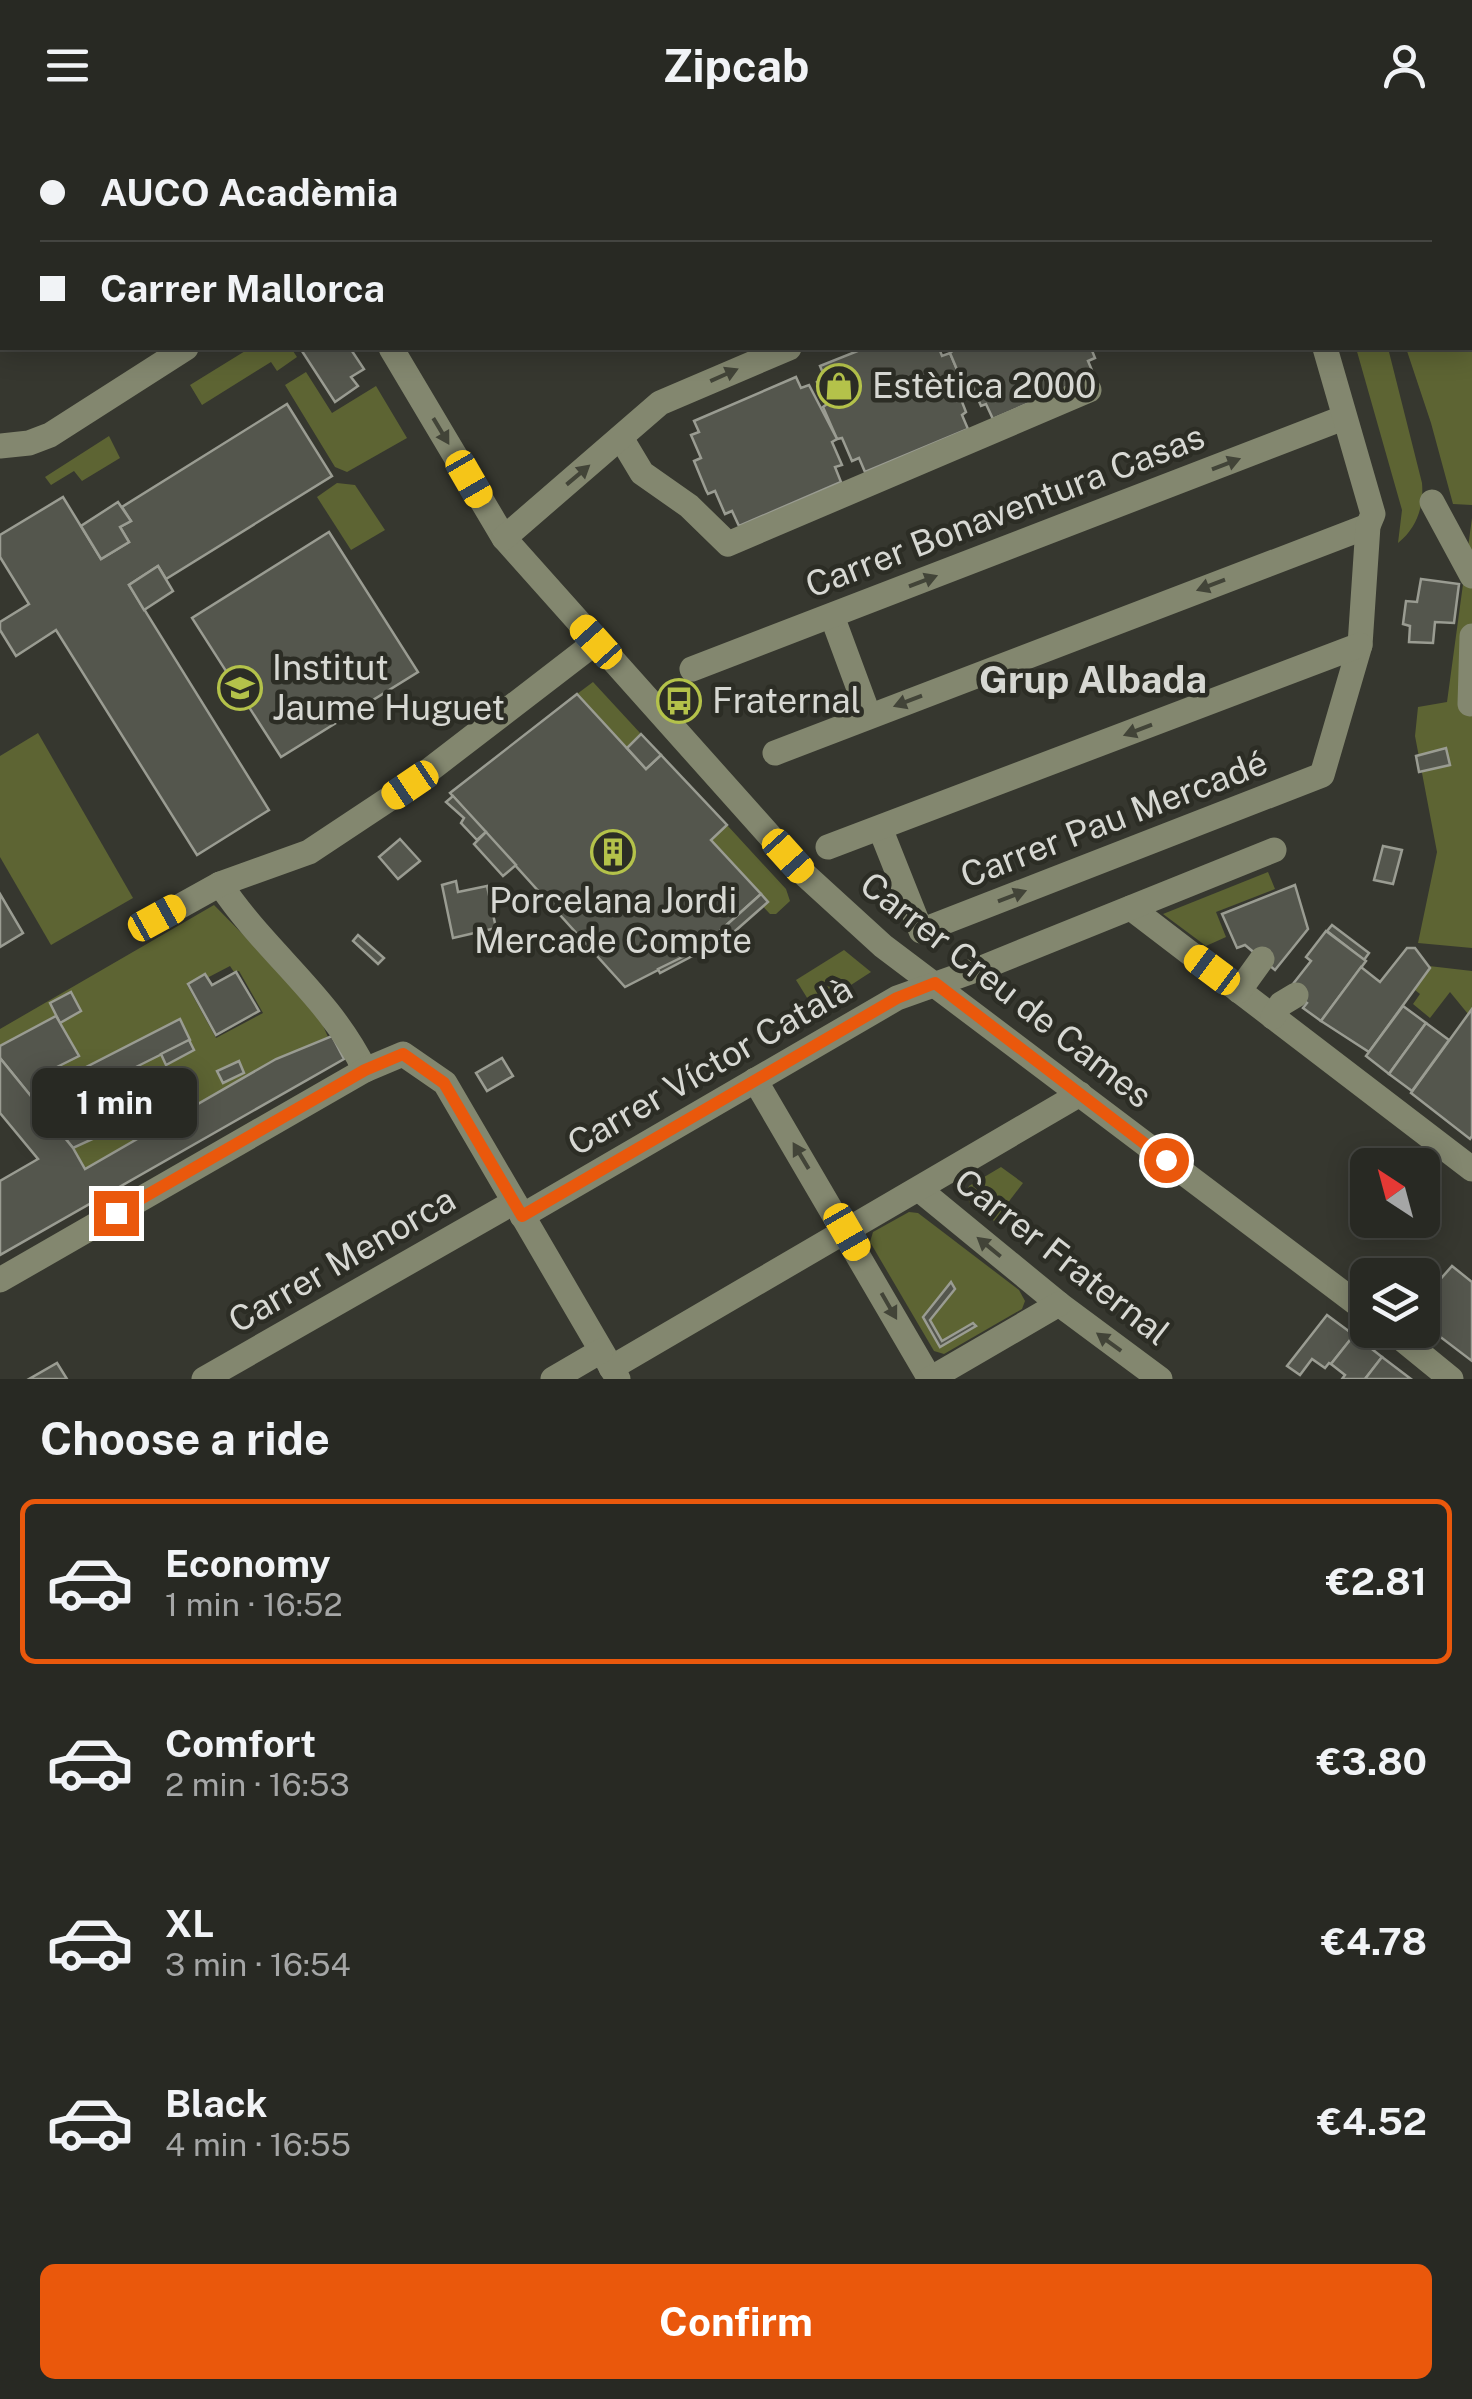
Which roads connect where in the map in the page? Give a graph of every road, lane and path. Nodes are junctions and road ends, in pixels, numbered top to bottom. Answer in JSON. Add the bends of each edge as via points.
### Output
{"nodes":[{"id":1,"x":183,"y":350,"type":"edge"},
{"id":2,"x":393,"y":350,"type":"edge"},
{"id":3,"x":783,"y":350,"type":"edge"},
{"id":4,"x":1327,"y":350,"type":"edge"},
{"id":5,"x":1089,"y":390,"type":"dead end"},
{"id":6,"x":1344,"y":418,"type":"junction"},
{"id":7,"x":621,"y":438,"type":"junction"},
{"id":8,"x":0,"y":446,"type":"edge"},
{"id":9,"x":1432,"y":502,"type":"dead end"},
{"id":10,"x":1368,"y":526,"type":"junction"},
{"id":11,"x":504,"y":538,"type":"junction"},
{"id":12,"x":1472,"y":576,"type":"edge"},
{"id":13,"x":832,"y":616,"type":"junction"},
{"id":14,"x":1472,"y":636,"type":"edge"},
{"id":15,"x":596,"y":642,"type":"junction"},
{"id":16,"x":1360,"y":645,"type":"junction"},
{"id":17,"x":692,"y":669,"type":"dead end"},
{"id":18,"x":1470,"y":704,"type":"edge"},
{"id":19,"x":869,"y":716,"type":"junction"},
{"id":20,"x":775,"y":753,"type":"dead end"},
{"id":21,"x":880,"y":828,"type":"junction"},
{"id":22,"x":828,"y":847,"type":"dead end"},
{"id":23,"x":1274,"y":850,"type":"dead end"},
{"id":24,"x":220,"y":884,"type":"junction"},
{"id":25,"x":1131,"y":908,"type":"junction"},
{"id":26,"x":157,"y":918,"type":"dead end"},
{"id":27,"x":1262,"y":959,"type":"dead end"},
{"id":28,"x":935,"y":983,"type":"junction"},
{"id":29,"x":1239,"y":990,"type":"junction"},
{"id":30,"x":1296,"y":995,"type":"dead end"},
{"id":31,"x":1273,"y":1017,"type":"junction"},
{"id":32,"x":365,"y":1070,"type":"junction"},
{"id":33,"x":755,"y":1080,"type":"junction"},
{"id":34,"x":1080,"y":1094,"type":"junction"},
{"id":35,"x":1472,"y":1169,"type":"edge"},
{"id":36,"x":920,"y":1190,"type":"junction"},
{"id":37,"x":518,"y":1209,"type":"junction"},
{"id":38,"x":847,"y":1232,"type":"junction"},
{"id":39,"x":0,"y":1280,"type":"edge"},
{"id":40,"x":1350,"y":1298,"type":"edge"},
{"id":41,"x":1059,"y":1304,"type":"junction"},
{"id":42,"x":1413,"y":1348,"type":"edge"},
{"id":43,"x":610,"y":1366,"type":"edge"},
{"id":44,"x":204,"y":1379,"type":"edge"},
{"id":45,"x":553,"y":1379,"type":"edge"},
{"id":46,"x":930,"y":1379,"type":"edge"},
{"id":47,"x":1160,"y":1379,"type":"edge"},
{"id":48,"x":1451,"y":1379,"type":"edge"}],
"edges":[{"from":1,"to":8,"type":"street","via":[[50,434]]},
{"from":2,"to":11,"type":"street","name":"Carrer Creu de Cames","one_way":true},
{"from":7,"to":3,"type":"street","one_way":true,"via":[[660,404]]},
{"from":4,"to":6,"type":"street"},
{"from":5,"to":7,"type":"street","via":[[728,544],[642,473]]},
{"from":6,"to":10,"type":"street","via":[[1373,514]]},
{"from":13,"to":6,"type":"street","name":"Carrer Bonaventura Casas","one_way":true},
{"from":11,"to":7,"type":"street","one_way":true},
{"from":9,"to":12,"type":"street"},
{"from":10,"to":16,"type":"street"},
{"from":10,"to":19,"type":"street","one_way":true},
{"from":11,"to":15,"type":"street","name":"Carrer Creu de Cames"},
{"from":13,"to":17,"type":"street","name":"Carrer Bonaventura Casas"},
{"from":13,"to":19,"type":"street"},
{"from":14,"to":18,"type":"street"},
{"from":15,"to":24,"type":"street","via":[[410,785],[309,852]]},
{"from":15,"to":28,"type":"street","name":"Carrer Creu de Cames","via":[[803,873]]},
{"from":16,"to":21,"type":"street","one_way":true},
{"from":21,"to":16,"type":"street","name":"Carrer Pau Mercadé","one_way":true,"via":[[921,930],[1322,775]]},
{"from":19,"to":20,"type":"street"},
{"from":21,"to":22,"type":"street"},
{"from":23,"to":25,"type":"street","name":"Carrer Víctor Català"},
{"from":24,"to":26,"type":"street"},
{"from":24,"to":32,"type":"street","via":[[244,920],[328,1009]]},
{"from":25,"to":28,"type":"street","name":"Carrer Víctor Català"},
{"from":25,"to":29,"type":"street"},
{"from":27,"to":29,"type":"street"},
{"from":28,"to":33,"type":"street","name":"Carrer Víctor Català"},
{"from":28,"to":34,"type":"street","name":"Carrer Creu de Cames"},
{"from":29,"to":31,"type":"street"},
{"from":30,"to":31,"type":"street"},
{"from":31,"to":35,"type":"street","via":[[1381,1084]]},
{"from":32,"to":37,"type":"street","via":[[403,1054],[444,1083]]},
{"from":32,"to":39,"type":"street"},
{"from":33,"to":37,"type":"street","name":"Carrer Víctor Català"},
{"from":38,"to":33,"type":"street","one_way":true},
{"from":34,"to":36,"type":"street"},
{"from":34,"to":40,"type":"street","name":"Carrer Creu de Cames"},
{"from":36,"to":38,"type":"street"},
{"from":41,"to":36,"type":"street","name":"Carrer Fraternal","one_way":true},
{"from":37,"to":43,"type":"street"},
{"from":37,"to":44,"type":"street","name":"Carrer Menorca"},
{"from":38,"to":43,"type":"street"},
{"from":38,"to":46,"type":"street","one_way":true},
{"from":41,"to":46,"type":"street"},
{"from":47,"to":41,"type":"street","name":"Carrer Fraternal","one_way":true},
{"from":42,"to":48,"type":"street"},
{"from":43,"to":45,"type":"street"}]}
